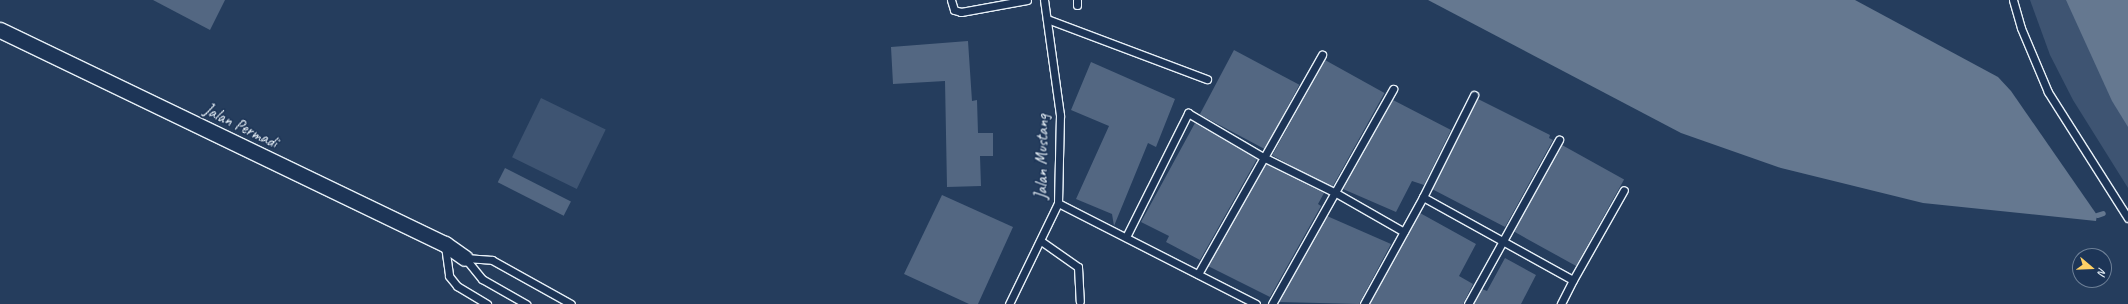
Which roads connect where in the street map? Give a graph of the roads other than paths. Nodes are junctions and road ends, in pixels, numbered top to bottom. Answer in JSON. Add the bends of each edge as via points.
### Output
{"nodes":[{"id":1,"x":951,"y":0,"type":"edge"},
{"id":2,"x":1027,"y":0,"type":"edge"},
{"id":3,"x":1044,"y":0,"type":"edge"},
{"id":4,"x":2013,"y":0,"type":"edge"},
{"id":5,"x":1047,"y":19,"type":"junction"},
{"id":6,"x":0,"y":30,"type":"edge"},
{"id":7,"x":1322,"y":55,"type":"dead end"},
{"id":8,"x":1207,"y":79,"type":"dead end"},
{"id":9,"x":1393,"y":89,"type":"dead end"},
{"id":10,"x":1474,"y":95,"type":"dead end"},
{"id":11,"x":1559,"y":140,"type":"dead end"},
{"id":12,"x":1263,"y":157,"type":"junction"},
{"id":13,"x":1624,"y":190,"type":"dead end"},
{"id":14,"x":1336,"y":193,"type":"junction"},
{"id":15,"x":1423,"y":197,"type":"junction"},
{"id":16,"x":1058,"y":204,"type":"junction"},
{"id":17,"x":2128,"y":218,"type":"edge"},
{"id":18,"x":1404,"y":232,"type":"junction"},
{"id":19,"x":1126,"y":237,"type":"junction"},
{"id":20,"x":1503,"y":241,"type":"junction"},
{"id":21,"x":1041,"y":242,"type":"junction"},
{"id":22,"x":445,"y":244,"type":"junction"},
{"id":23,"x":465,"y":258,"type":"junction"},
{"id":24,"x":1198,"y":274,"type":"junction"},
{"id":25,"x":1573,"y":280,"type":"junction"},
{"id":26,"x":1080,"y":301,"type":"dead end"},
{"id":27,"x":487,"y":304,"type":"edge"},
{"id":28,"x":526,"y":304,"type":"edge"},
{"id":29,"x":571,"y":304,"type":"edge"},
{"id":30,"x":1009,"y":304,"type":"edge"},
{"id":31,"x":1256,"y":304,"type":"edge"},
{"id":32,"x":1272,"y":304,"type":"edge"},
{"id":33,"x":1364,"y":304,"type":"edge"},
{"id":34,"x":1468,"y":304,"type":"edge"},
{"id":35,"x":1561,"y":304,"type":"edge"}],
"edges":[{"from":1,"to":2,"type":"lane","via":[[954,10],[961,12]]},
{"from":3,"to":5,"type":"lane","name":"Jalan Mustang"},
{"from":4,"to":17,"type":"lane","via":[[2021,28],[2048,92]]},
{"from":5,"to":8,"type":"lane"},
{"from":5,"to":16,"type":"lane","name":"Jalan Mustang","via":[[1060,115]]},
{"from":6,"to":22,"type":"street","name":"Jalan Permadi"},
{"from":7,"to":12,"type":"lane"},
{"from":9,"to":14,"type":"lane"},
{"from":10,"to":15,"type":"lane"},
{"from":11,"to":20,"type":"lane"},
{"from":12,"to":14,"type":"lane"},
{"from":12,"to":19,"type":"lane","via":[[1188,113]]},
{"from":12,"to":24,"type":"lane"},
{"from":13,"to":25,"type":"lane"},
{"from":14,"to":18,"type":"lane"},
{"from":14,"to":32,"type":"lane"},
{"from":15,"to":18,"type":"lane"},
{"from":15,"to":20,"type":"lane"},
{"from":16,"to":19,"type":"lane"},
{"from":16,"to":21,"type":"lane","name":"Jalan Mustang"},
{"from":18,"to":33,"type":"lane"},
{"from":19,"to":24,"type":"lane"},
{"from":20,"to":25,"type":"lane"},
{"from":20,"to":34,"type":"lane"},
{"from":21,"to":26,"type":"lane","via":[[1078,267]]},
{"from":21,"to":30,"type":"lane","name":"Jalan Mustang"},
{"from":22,"to":23,"type":"street","name":"Jalan Permadi"},
{"from":22,"to":27,"type":"lane","via":[[449,276],[457,286]]},
{"from":23,"to":28,"type":"lane","name":"Jalan Permadi","via":[[482,279]]},
{"from":23,"to":29,"type":"lane","via":[[492,260]]},
{"from":24,"to":31,"type":"lane"},
{"from":25,"to":35,"type":"lane"}]}
